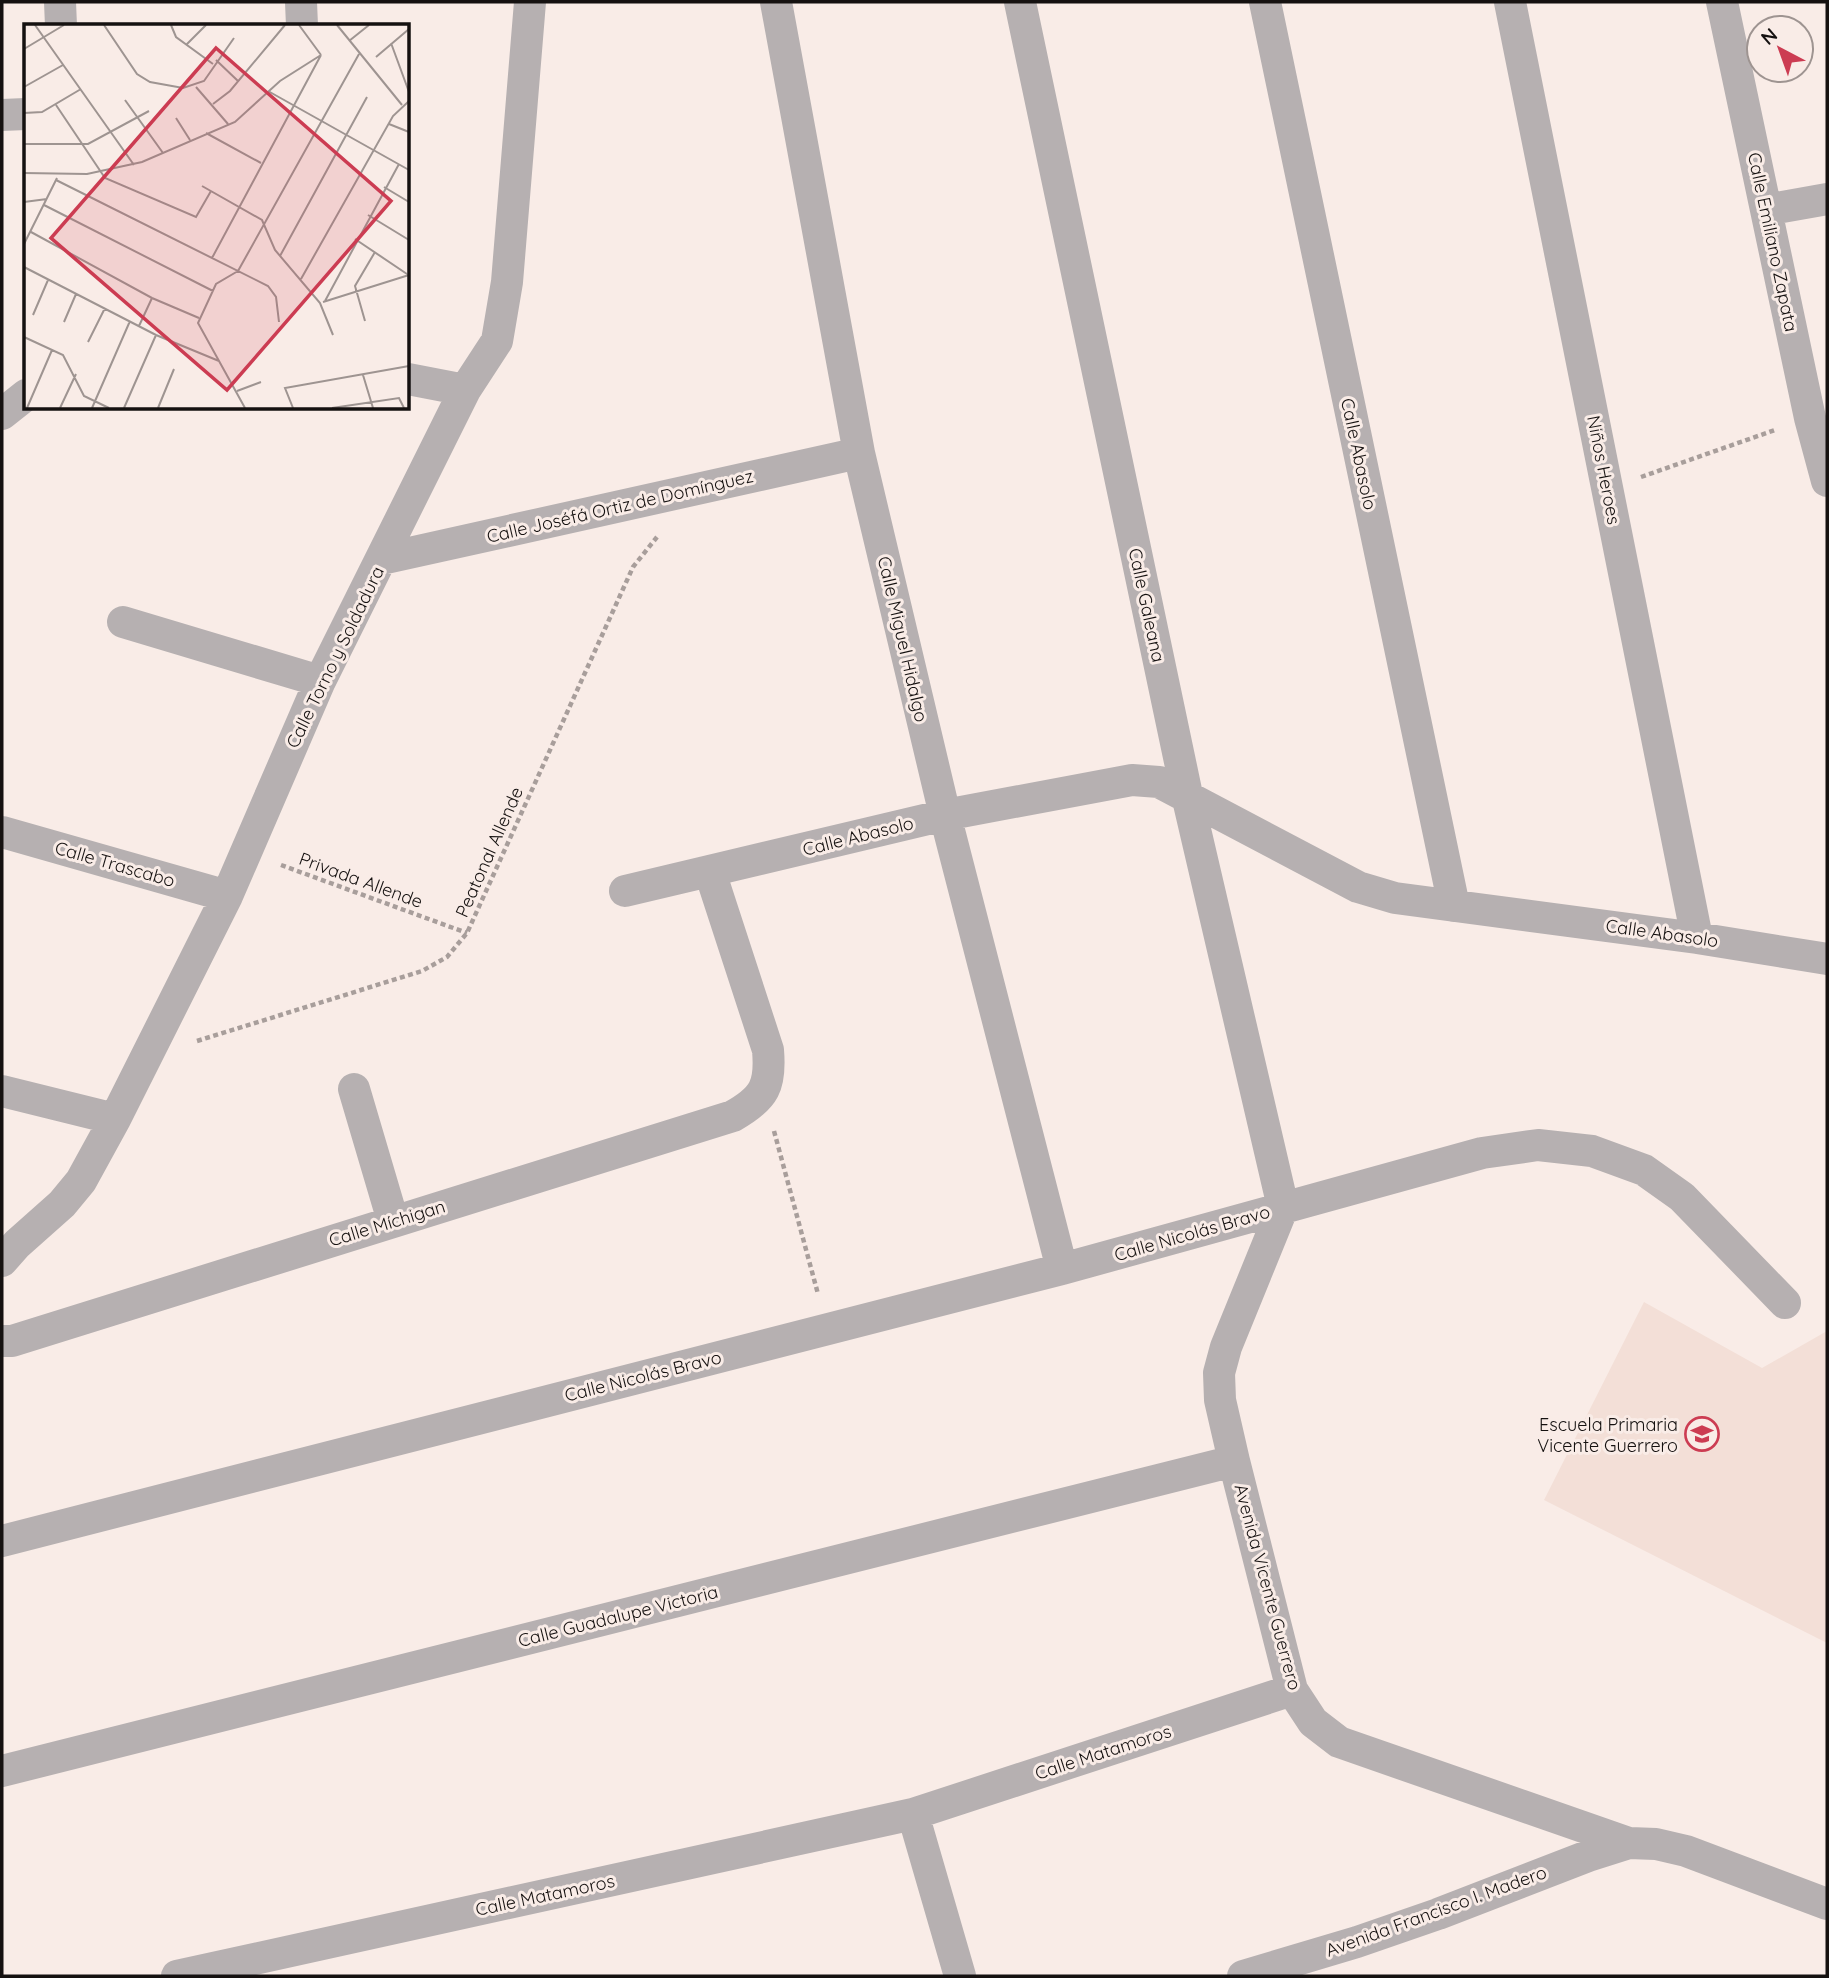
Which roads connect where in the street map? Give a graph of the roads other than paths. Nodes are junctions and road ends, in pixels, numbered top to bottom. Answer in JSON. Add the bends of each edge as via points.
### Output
{"nodes":[{"id":1,"x":60,"y":2,"type":"edge"},
{"id":2,"x":301,"y":2,"type":"edge"},
{"id":3,"x":530,"y":2,"type":"edge"},
{"id":4,"x":776,"y":2,"type":"edge"},
{"id":5,"x":1020,"y":2,"type":"edge"},
{"id":6,"x":1265,"y":2,"type":"edge"},
{"id":7,"x":1510,"y":2,"type":"edge"},
{"id":8,"x":1722,"y":2,"type":"edge"},
{"id":9,"x":61,"y":24,"type":"edge"},
{"id":10,"x":302,"y":24,"type":"edge"},
{"id":11,"x":24,"y":114,"type":"edge"},
{"id":12,"x":2,"y":115,"type":"edge"},
{"id":13,"x":1827,"y":199,"type":"edge"},
{"id":14,"x":1766,"y":210,"type":"junction"},
{"id":15,"x":410,"y":379,"type":"edge"},
{"id":16,"x":465,"y":390,"type":"junction"},
{"id":17,"x":24,"y":397,"type":"edge"},
{"id":18,"x":2,"y":414,"type":"edge"},
{"id":19,"x":1819,"y":417,"type":"edge"},
{"id":20,"x":859,"y":453,"type":"junction"},
{"id":21,"x":1827,"y":481,"type":"edge"},
{"id":22,"x":382,"y":559,"type":"junction"},
{"id":23,"x":123,"y":622,"type":"dead end"},
{"id":24,"x":320,"y":681,"type":"junction"},
{"id":25,"x":1187,"y":795,"type":"junction"},
{"id":26,"x":944,"y":815,"type":"junction"},
{"id":27,"x":2,"y":832,"type":"edge"},
{"id":28,"x":710,"y":872,"type":"junction"},
{"id":29,"x":625,"y":891,"type":"dead end"},
{"id":30,"x":228,"y":896,"type":"junction"},
{"id":31,"x":1454,"y":906,"type":"junction"},
{"id":32,"x":1697,"y":938,"type":"junction"},
{"id":33,"x":1827,"y":958,"type":"edge"},
{"id":34,"x":354,"y":1089,"type":"dead end"},
{"id":35,"x":2,"y":1091,"type":"edge"},
{"id":36,"x":115,"y":1119,"type":"junction"},
{"id":37,"x":1283,"y":1207,"type":"junction"},
{"id":38,"x":393,"y":1221,"type":"junction"},
{"id":39,"x":2,"y":1261,"type":"edge"},
{"id":40,"x":1062,"y":1269,"type":"junction"},
{"id":41,"x":1785,"y":1303,"type":"dead end"},
{"id":42,"x":2,"y":1341,"type":"edge"},
{"id":43,"x":1234,"y":1461,"type":"junction"},
{"id":44,"x":2,"y":1541,"type":"edge"},
{"id":45,"x":1292,"y":1690,"type":"junction"},
{"id":46,"x":2,"y":1771,"type":"edge"},
{"id":47,"x":914,"y":1814,"type":"junction"},
{"id":48,"x":1629,"y":1843,"type":"junction"},
{"id":49,"x":1827,"y":1903,"type":"edge"},
{"id":50,"x":177,"y":1976,"type":"edge"},
{"id":51,"x":960,"y":1976,"type":"edge"},
{"id":52,"x":1243,"y":1976,"type":"edge"}],
"edges":[{"from":1,"to":9,"type":"street"},
{"from":2,"to":10,"type":"street"},
{"from":3,"to":16,"type":"street","name":"Calle Torno y Soldadura","via":[[503,306],[497,341]]},
{"from":4,"to":20,"type":"street","name":"Calle Miguel Hidalgo"},
{"from":5,"to":25,"type":"street","name":"Calle Galeana"},
{"from":6,"to":31,"type":"street","name":"Calle Abasolo"},
{"from":7,"to":32,"type":"street","name":"Niños Heroes"},
{"from":8,"to":14,"type":"street","name":"Calle Emiliano Zapata"},
{"from":11,"to":12,"type":"street"},
{"from":13,"to":14,"type":"street"},
{"from":14,"to":19,"type":"street","name":"Calle Emiliano Zapata"},
{"from":15,"to":16,"type":"street"},
{"from":16,"to":22,"type":"street","name":"Calle Torno y Soldadura"},
{"from":17,"to":18,"type":"street"},
{"from":19,"to":21,"type":"street","name":"Calle Emiliano Zapata"},
{"from":20,"to":22,"type":"street","name":"Calle Joséfá Ortiz de Domínguez"},
{"from":20,"to":26,"type":"street","name":"Calle Miguel Hidalgo"},
{"from":22,"to":24,"type":"street","name":"Calle Torno y Soldadura"},
{"from":23,"to":24,"type":"street"},
{"from":24,"to":30,"type":"street","name":"Calle Torno y Soldadura"},
{"from":25,"to":26,"type":"street","name":"Calle Abasolo","via":[[1159,782],[1132,780]]},
{"from":25,"to":31,"type":"street","name":"Calle Abasolo","via":[[1357,887]]},
{"from":25,"to":37,"type":"street","name":"Calle Galeana"},
{"from":26,"to":28,"type":"street","name":"Calle Abasolo"},
{"from":26,"to":40,"type":"street","name":"Calle Miguel Hidalgo"},
{"from":27,"to":30,"type":"street","name":"Calle Trascabo"},
{"from":28,"to":29,"type":"street","name":"Calle Abasolo"},
{"from":28,"to":38,"type":"street","name":"Calle Míchigan","via":[[768,1050],[770,1073],[764,1091],[751,1106],[733,1116]]},
{"from":30,"to":36,"type":"street","name":"Calle Torno y Soldadura"},
{"from":31,"to":32,"type":"street","name":"Calle Abasolo"},
{"from":32,"to":33,"type":"street","name":"Calle Abasolo"},
{"from":34,"to":38,"type":"street"},
{"from":35,"to":36,"type":"street"},
{"from":36,"to":39,"type":"street","name":"Calle Torno y Soldadura","via":[[81,1181]]},
{"from":37,"to":40,"type":"street","name":"Calle Nicolás Bravo"},
{"from":37,"to":41,"type":"street","name":"Calle Nicolás Bravo","via":[[1482,1153],[1538,1145],[1592,1151],[1644,1170],[1682,1197]]},
{"from":37,"to":43,"type":"street","name":"Avenida Vicente Guerrero","via":[[1219,1373]]},
{"from":38,"to":42,"type":"street","name":"Calle Míchigan"},
{"from":40,"to":44,"type":"street","name":"Calle Nicolás Bravo"},
{"from":43,"to":45,"type":"street","name":"Avenida Vicente Guerrero"},
{"from":43,"to":46,"type":"street","name":"Calle Guadalupe Victoria"},
{"from":45,"to":47,"type":"street","name":"Calle Matamoros"},
{"from":45,"to":48,"type":"street","name":"Avenida Vicente Guerrero","via":[[1313,1722],[1339,1742]]},
{"from":47,"to":50,"type":"street","name":"Calle Matamoros"},
{"from":47,"to":51,"type":"street"},
{"from":48,"to":49,"type":"street","via":[[1686,1851]]},
{"from":48,"to":52,"type":"street","name":"Avenida Francisco I. Madero","via":[[1357,1942]]}]}
